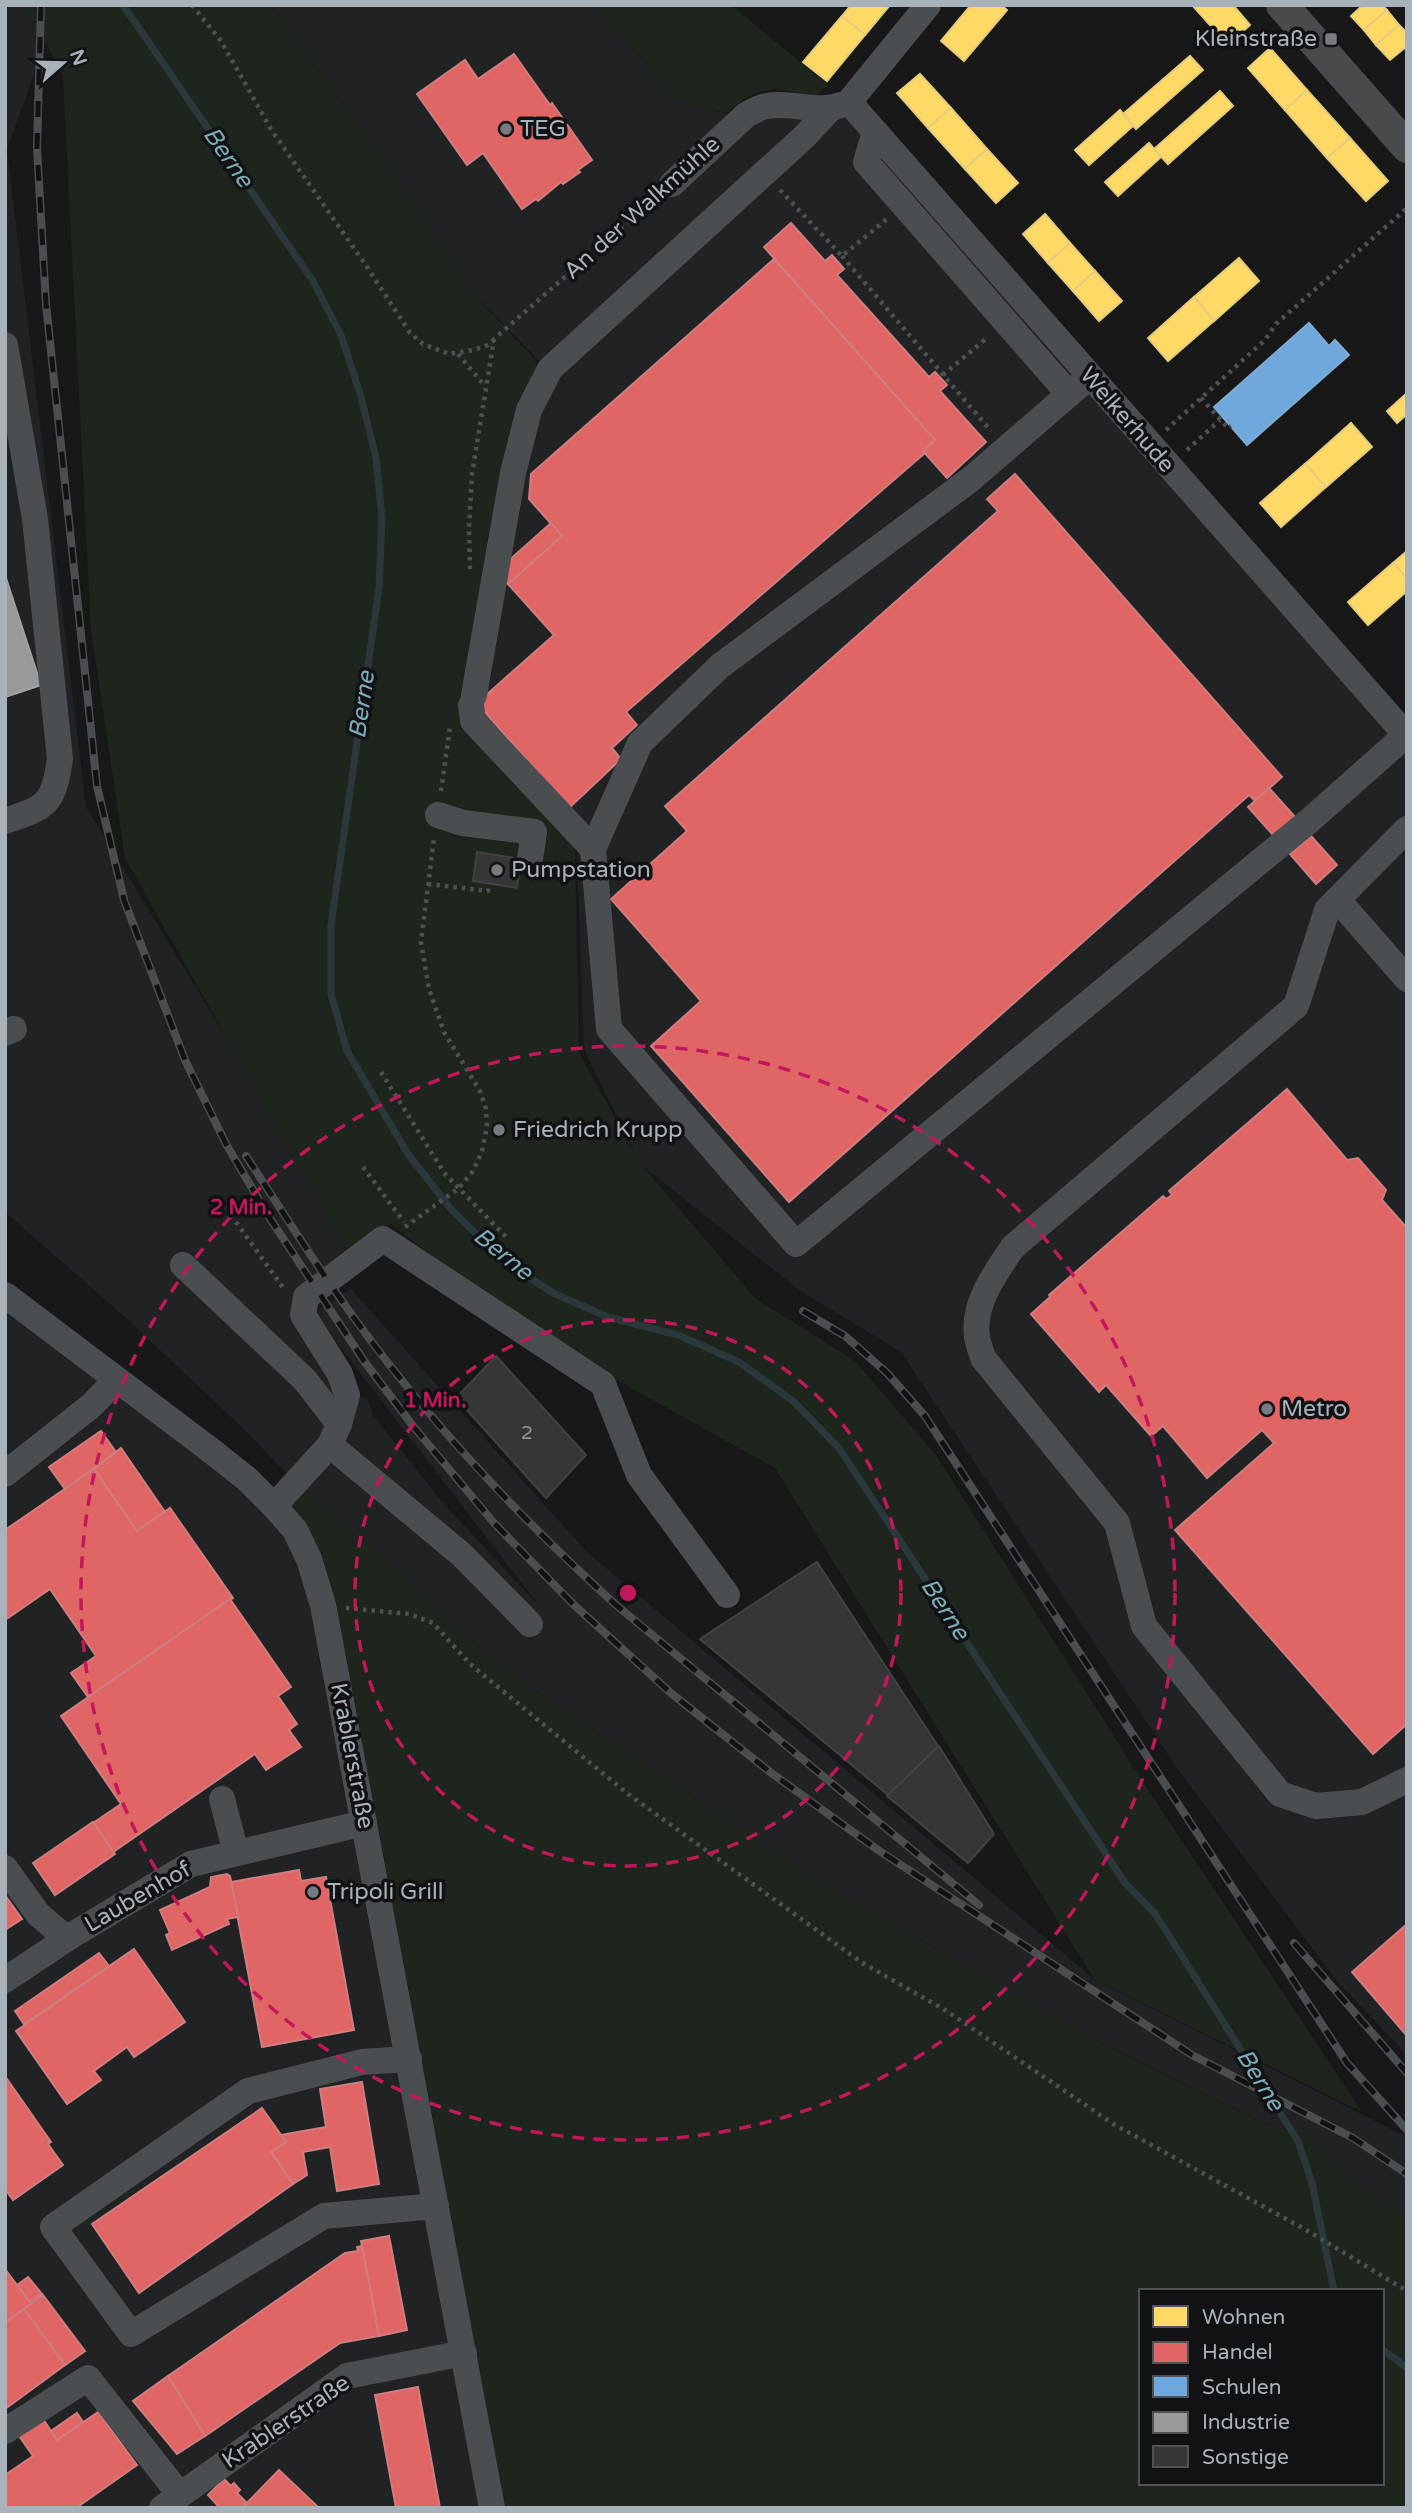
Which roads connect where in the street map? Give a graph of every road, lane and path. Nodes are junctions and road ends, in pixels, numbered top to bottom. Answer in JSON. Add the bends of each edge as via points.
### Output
{"nodes":[{"id":1,"x":192,"y":5,"type":"edge"},
{"id":2,"x":928,"y":5,"type":"edge"},
{"id":3,"x":1282,"y":5,"type":"edge"},
{"id":4,"x":839,"y":106,"type":"junction"},
{"id":5,"x":875,"y":132,"type":"junction"},
{"id":6,"x":1407,"y":147,"type":"edge"},
{"id":7,"x":764,"y":173,"type":"junction"},
{"id":8,"x":672,"y":184,"type":"joint"},
{"id":9,"x":904,"y":206,"type":"junction"},
{"id":10,"x":1407,"y":208,"type":"edge"},
{"id":11,"x":842,"y":256,"type":"junction"},
{"id":12,"x":1005,"y":322,"type":"junction"},
{"id":13,"x":494,"y":340,"type":"junction"},
{"id":14,"x":5,"y":345,"type":"edge"},
{"id":15,"x":458,"y":354,"type":"junction"},
{"id":16,"x":943,"y":375,"type":"junction"},
{"id":17,"x":1089,"y":377,"type":"junction"},
{"id":18,"x":1069,"y":394,"type":"junction"},
{"id":19,"x":1201,"y":398,"type":"junction"},
{"id":20,"x":1220,"y":420,"type":"junction"},
{"id":21,"x":1231,"y":426,"type":"dead end"},
{"id":22,"x":1163,"y":437,"type":"junction"},
{"id":23,"x":1179,"y":444,"type":"dead end"},
{"id":24,"x":1006,"y":449,"type":"junction"},
{"id":25,"x":1406,"y":736,"type":"edge"},
{"id":26,"x":438,"y":815,"type":"dead end"},
{"id":27,"x":5,"y":821,"type":"edge"},
{"id":28,"x":1407,"y":829,"type":"edge"},
{"id":29,"x":593,"y":849,"type":"junction"},
{"id":30,"x":530,"y":859,"type":"dead end"},
{"id":31,"x":428,"y":884,"type":"dead end"},
{"id":32,"x":490,"y":884,"type":"dead end"},
{"id":33,"x":1338,"y":900,"type":"junction"},
{"id":34,"x":1407,"y":979,"type":"edge"},
{"id":35,"x":381,"y":1072,"type":"dead end"},
{"id":36,"x":363,"y":1167,"type":"dead end"},
{"id":37,"x":459,"y":1188,"type":"junction"},
{"id":38,"x":426,"y":1213,"type":"dead end"},
{"id":39,"x":231,"y":1215,"type":"dead end"},
{"id":40,"x":407,"y":1226,"type":"dead end"},
{"id":41,"x":508,"y":1239,"type":"dead end"},
{"id":42,"x":183,"y":1265,"type":"dead end"},
{"id":43,"x":282,"y":1286,"type":"dead end"},
{"id":44,"x":5,"y":1295,"type":"edge"},
{"id":45,"x":116,"y":1380,"type":"junction"},
{"id":46,"x":335,"y":1435,"type":"junction"},
{"id":47,"x":5,"y":1474,"type":"edge"},
{"id":48,"x":274,"y":1506,"type":"junction"},
{"id":49,"x":319,"y":1592,"type":"junction"},
{"id":50,"x":727,"y":1595,"type":"dead end"},
{"id":51,"x":530,"y":1624,"type":"dead end"},
{"id":52,"x":1407,"y":1780,"type":"edge"},
{"id":53,"x":222,"y":1799,"type":"dead end"},
{"id":54,"x":364,"y":1823,"type":"junction"},
{"id":55,"x":236,"y":1853,"type":"junction"},
{"id":56,"x":5,"y":1868,"type":"edge"},
{"id":57,"x":66,"y":1938,"type":"junction"},
{"id":58,"x":5,"y":1980,"type":"edge"},
{"id":59,"x":409,"y":2059,"type":"junction"},
{"id":60,"x":436,"y":2207,"type":"junction"},
{"id":61,"x":1407,"y":2291,"type":"edge"},
{"id":62,"x":464,"y":2353,"type":"junction"},
{"id":63,"x":5,"y":2431,"type":"edge"},
{"id":64,"x":171,"y":2501,"type":"edge"},
{"id":65,"x":492,"y":2508,"type":"edge"}],
"edges":[{"from":1,"to":15,"type":"path","via":[[222,41],[272,131],[410,333],[423,345]]},
{"from":2,"to":4,"type":"street"},
{"from":3,"to":6,"type":"main road"},
{"from":4,"to":5,"type":"street","name":"Welkerhude"},
{"from":4,"to":7,"type":"street"},
{"from":4,"to":8,"type":"street","name":"An der Walkmühle","via":[[769,105],[757,110]]},
{"from":5,"to":9,"type":"street","via":[[866,162]]},
{"from":5,"to":17,"type":"street","name":"Welkerhude"},
{"from":7,"to":11,"type":"path"},
{"from":7,"to":29,"type":"street","via":[[550,369],[529,411],[513,473],[473,720]]},
{"from":8,"to":13,"type":"path","name":"An der Walkmühle"},
{"from":9,"to":11,"type":"path"},
{"from":9,"to":12,"type":"street"},
{"from":10,"to":19,"type":"path","via":[[1276,324],[1265,340]]},
{"from":11,"to":16,"type":"path"},
{"from":12,"to":16,"type":"path"},
{"from":12,"to":18,"type":"street"},
{"from":13,"to":15,"type":"path","name":"An der Walkmühle"},
{"from":13,"to":15,"type":"path","via":[[485,387]]},
{"from":14,"to":27,"type":"street","via":[[35,519],[61,759],[55,791],[36,811]]},
{"from":16,"to":24,"type":"path"},
{"from":17,"to":18,"type":"street"},
{"from":17,"to":22,"type":"street","name":"Welkerhude"},
{"from":18,"to":24,"type":"street"},
{"from":19,"to":20,"type":"path"},
{"from":19,"to":22,"type":"path"},
{"from":20,"to":21,"type":"path"},
{"from":20,"to":23,"type":"path","via":[[1185,451]]},
{"from":22,"to":25,"type":"street","name":"Welkerhude"},
{"from":24,"to":29,"type":"street","via":[[720,666],[640,743]]},
{"from":25,"to":29,"type":"street","via":[[796,1244],[609,1029]]},
{"from":26,"to":30,"type":"street","via":[[534,832]]},
{"from":28,"to":33,"type":"street"},
{"from":31,"to":32,"type":"path","via":[[488,891]]},
{"from":33,"to":34,"type":"street"},
{"from":33,"to":52,"type":"street","via":[[1327,910],[1296,1006],[1013,1247],[991,1279],[976,1335],[983,1358],[1117,1523],[1144,1626],[1280,1794],[1316,1806],[1362,1802]]},
{"from":35,"to":37,"type":"path","via":[[445,1174]]},
{"from":36,"to":40,"type":"path"},
{"from":37,"to":38,"type":"path"},
{"from":37,"to":41,"type":"path"},
{"from":39,"to":43,"type":"path"},
{"from":42,"to":46,"type":"street","via":[[305,1380]]},
{"from":44,"to":45,"type":"street","name":"Krablerstraße"},
{"from":45,"to":47,"type":"street","via":[[92,1405]]},
{"from":45,"to":48,"type":"street","name":"Krablerstraße","via":[[247,1479]]},
{"from":46,"to":48,"type":"street"},
{"from":46,"to":50,"type":"street","via":[[347,1395],[340,1374],[303,1315],[306,1297],[383,1239],[603,1384],[639,1475]]},
{"from":46,"to":51,"type":"street"},
{"from":48,"to":49,"type":"street","name":"Krablerstraße","via":[[295,1530]]},
{"from":49,"to":54,"type":"street","name":"Krablerstraße"},
{"from":49,"to":61,"type":"path","via":[[342,1607],[410,1615],[433,1623],[470,1664],[628,1794],[861,1962],[945,2010],[1115,2125]]},
{"from":53,"to":55,"type":"street"},
{"from":54,"to":55,"type":"street","name":"Laubenhof"},
{"from":54,"to":59,"type":"street","name":"Krablerstraße"},
{"from":55,"to":57,"type":"street","name":"Laubenhof","via":[[191,1864]]},
{"from":56,"to":57,"type":"street","via":[[38,1914]]},
{"from":57,"to":58,"type":"street","name":"Laubenhof"},
{"from":59,"to":60,"type":"street","name":"Krablerstraße"},
{"from":59,"to":60,"type":"street","via":[[362,2062],[248,2091],[53,2227],[131,2334],[324,2216]]},
{"from":60,"to":62,"type":"street","name":"Krablerstraße"},
{"from":62,"to":64,"type":"street","name":"Krablerstraße","via":[[347,2376]]},
{"from":62,"to":65,"type":"street","name":"Krablerstraße"},
{"from":63,"to":64,"type":"street","via":[[88,2378]]}]}
